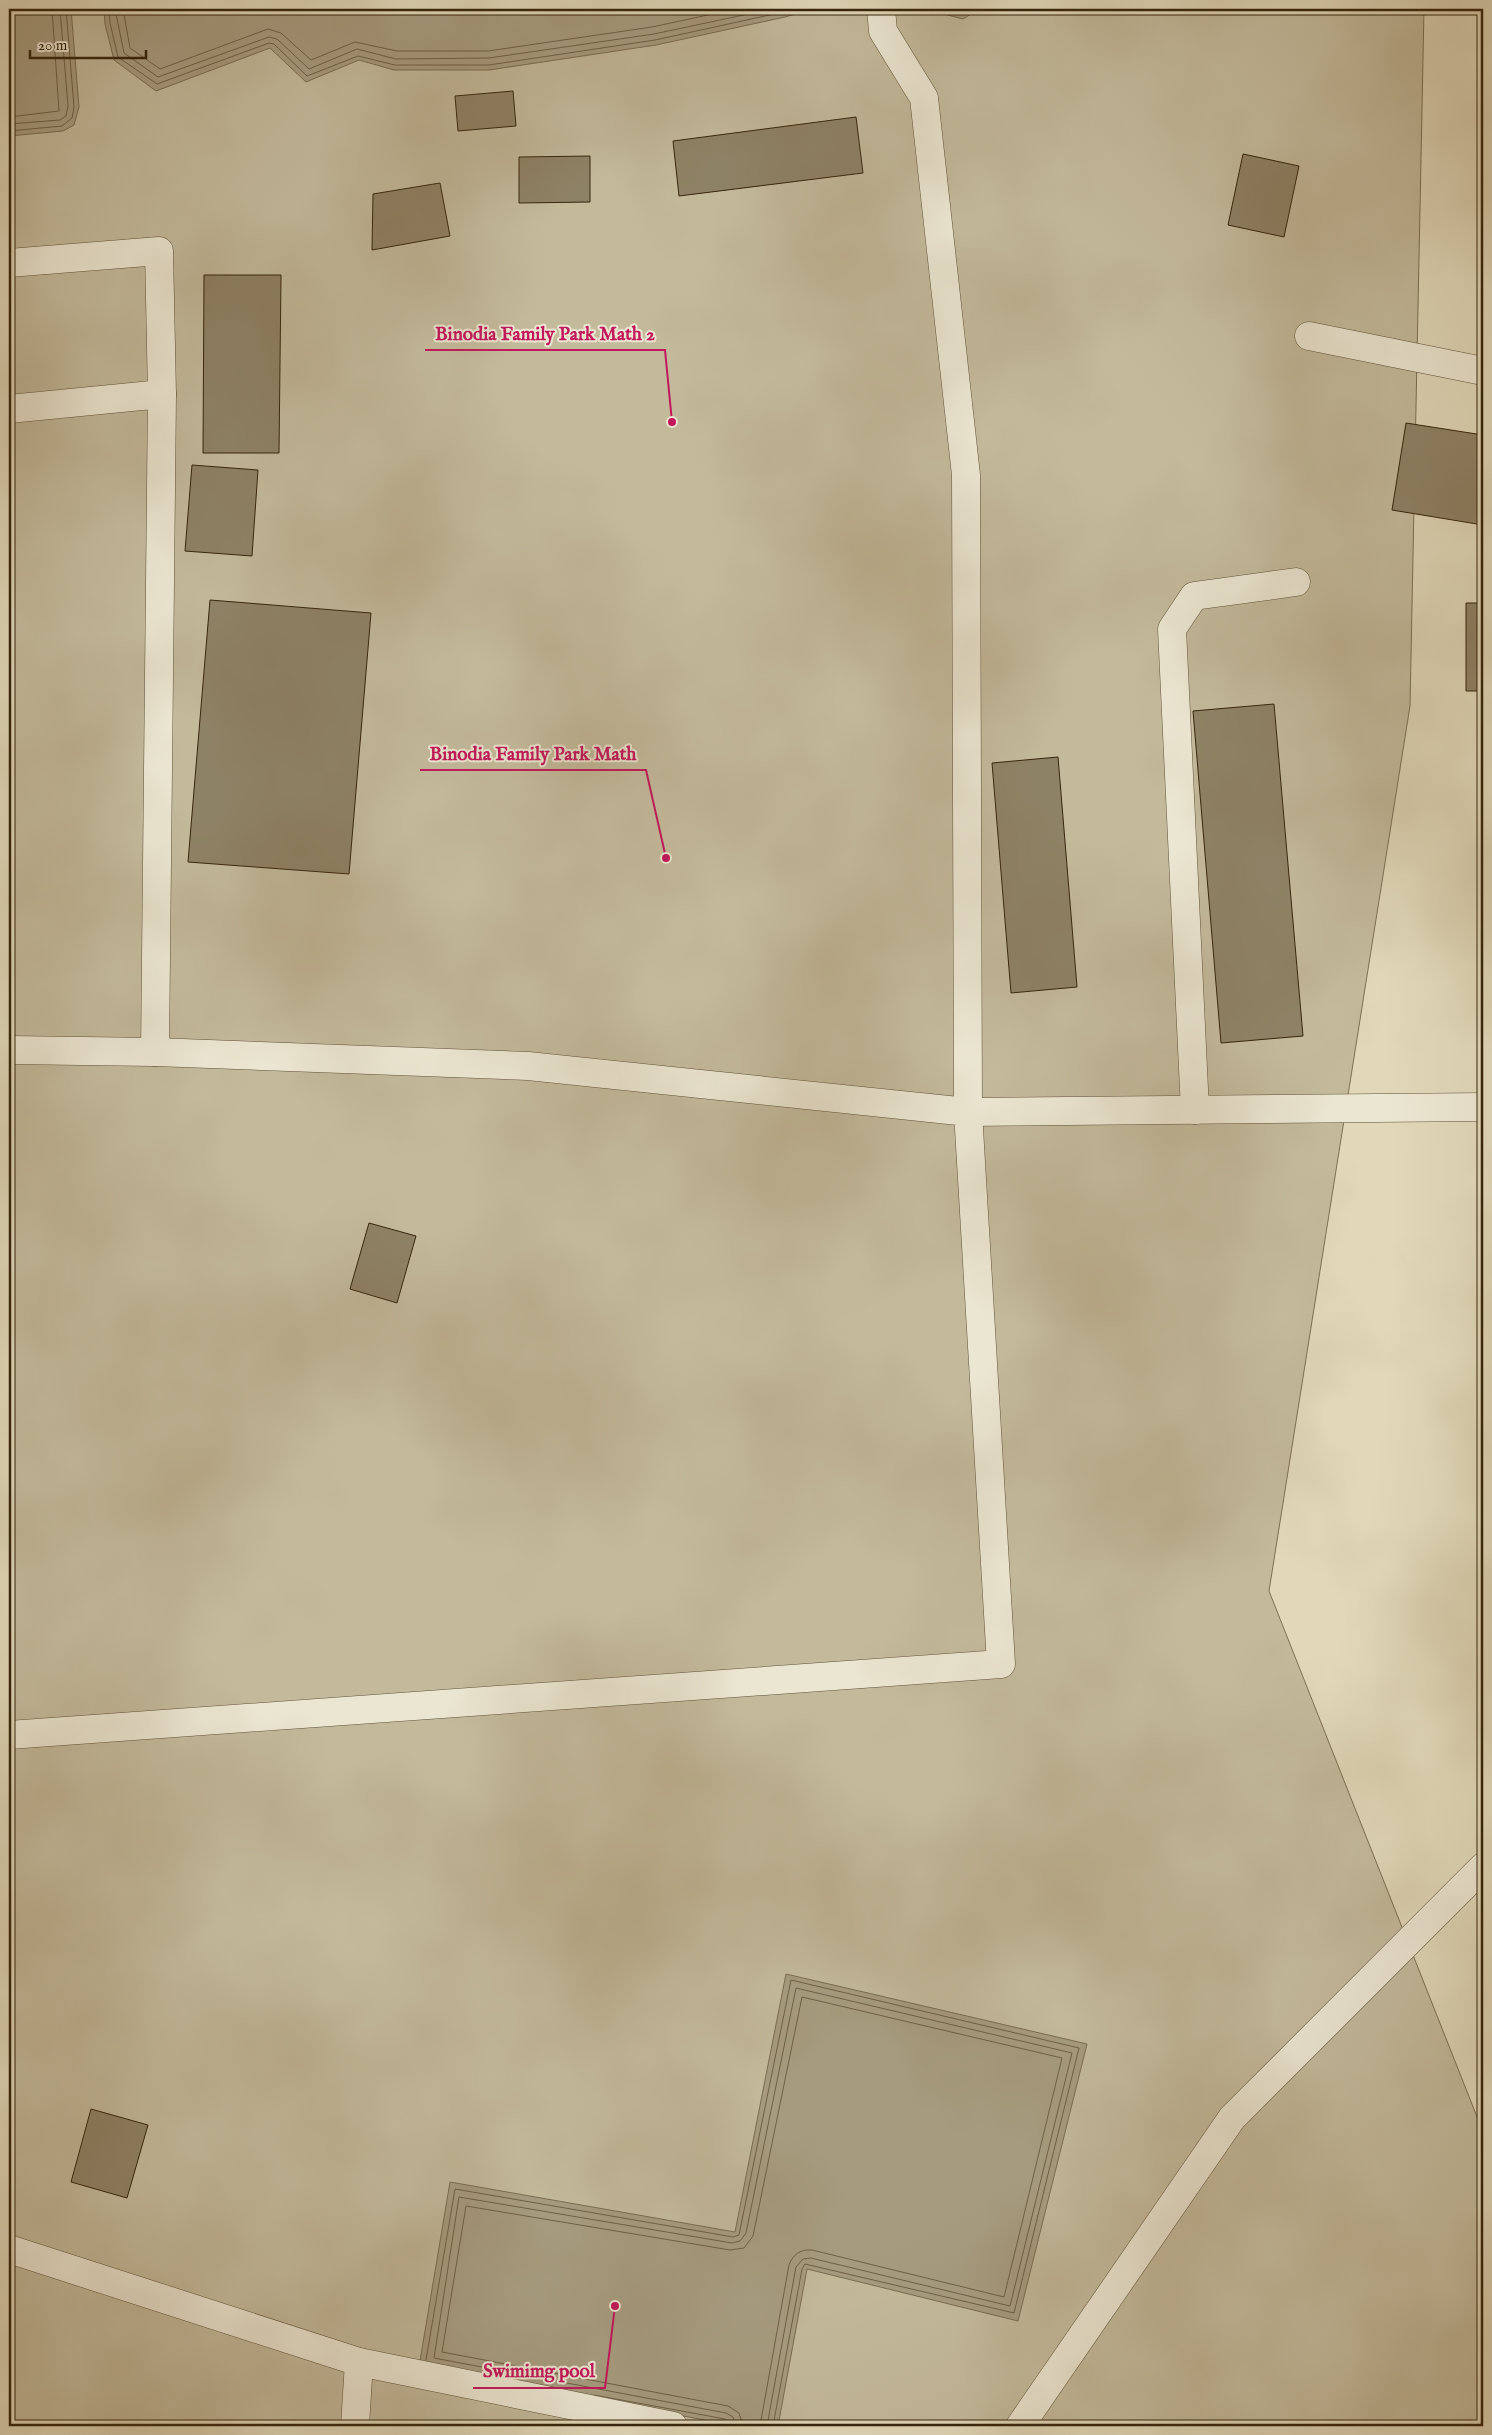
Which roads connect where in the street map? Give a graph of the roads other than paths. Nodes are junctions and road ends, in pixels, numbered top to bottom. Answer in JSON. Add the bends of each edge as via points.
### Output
{"nodes":[{"id":1,"x":881,"y":9,"type":"edge"},
{"id":2,"x":9,"y":263,"type":"edge"},
{"id":3,"x":1309,"y":336,"type":"dead end"},
{"id":4,"x":1483,"y":371,"type":"edge"},
{"id":5,"x":162,"y":394,"type":"junction"},
{"id":6,"x":9,"y":409,"type":"edge"},
{"id":7,"x":1296,"y":582,"type":"dead end"},
{"id":8,"x":9,"y":1050,"type":"edge"},
{"id":9,"x":155,"y":1052,"type":"junction"},
{"id":10,"x":1483,"y":1107,"type":"edge"},
{"id":11,"x":1195,"y":1110,"type":"junction"},
{"id":12,"x":968,"y":1112,"type":"junction"},
{"id":13,"x":9,"y":1735,"type":"edge"},
{"id":14,"x":1483,"y":1867,"type":"edge"},
{"id":15,"x":9,"y":2249,"type":"edge"},
{"id":16,"x":359,"y":2362,"type":"junction"},
{"id":17,"x":355,"y":2426,"type":"edge"},
{"id":18,"x":673,"y":2426,"type":"edge"},
{"id":19,"x":1020,"y":2426,"type":"edge"}],
"edges":[{"from":1,"to":12,"type":"street","via":[[884,31],[924,98],[966,474]]},
{"from":2,"to":5,"type":"street","via":[[160,251]]},
{"from":3,"to":4,"type":"street"},
{"from":5,"to":6,"type":"street"},
{"from":5,"to":9,"type":"street"},
{"from":7,"to":11,"type":"street","via":[[1194,596],[1172,628]]},
{"from":8,"to":9,"type":"street"},
{"from":9,"to":12,"type":"street","via":[[528,1066]]},
{"from":10,"to":11,"type":"street"},
{"from":11,"to":12,"type":"street"},
{"from":12,"to":13,"type":"street","via":[[1001,1664]]},
{"from":14,"to":19,"type":"street","via":[[1232,2118]]},
{"from":15,"to":16,"type":"street"},
{"from":16,"to":17,"type":"street"},
{"from":16,"to":18,"type":"street"}]}
